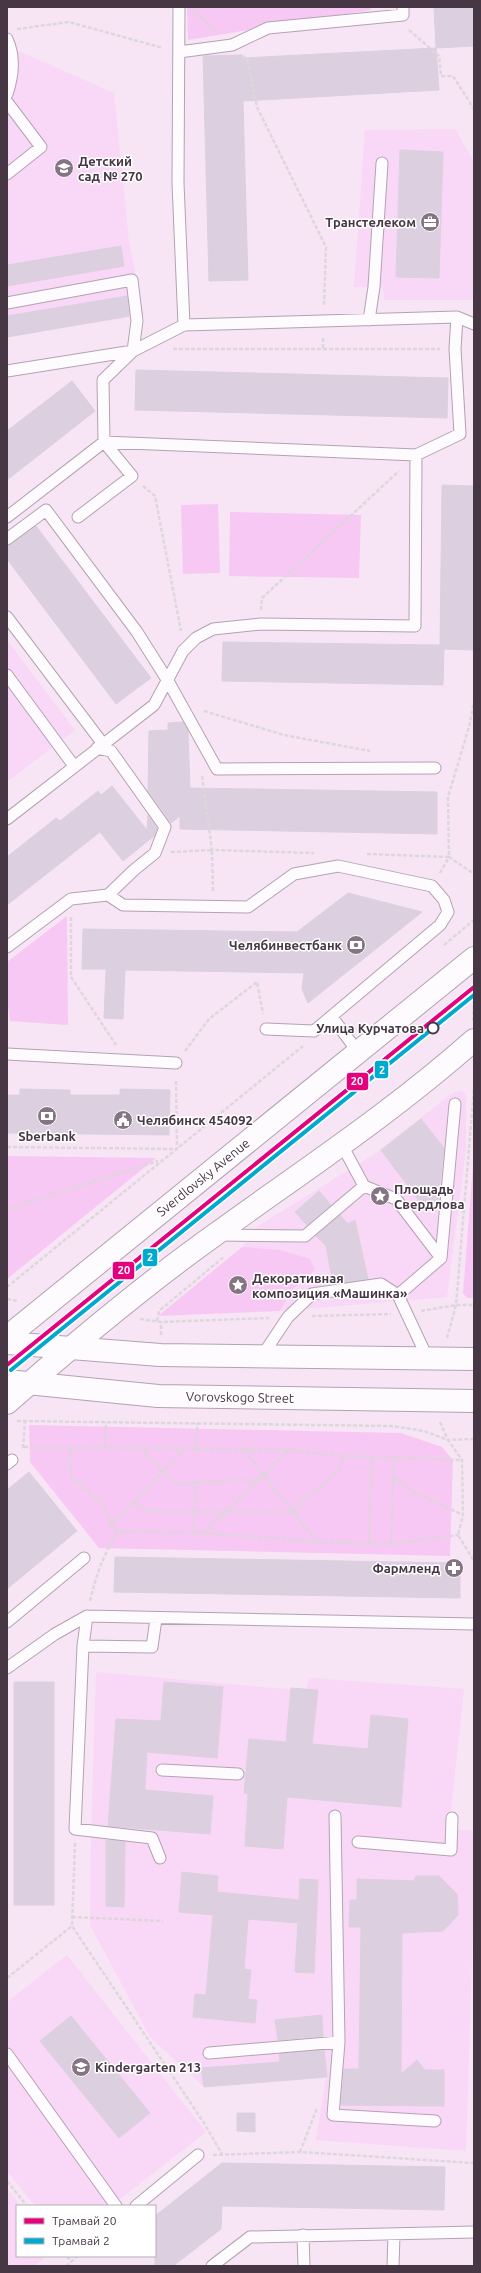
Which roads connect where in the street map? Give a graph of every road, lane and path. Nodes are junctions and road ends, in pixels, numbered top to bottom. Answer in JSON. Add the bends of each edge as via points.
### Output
{"nodes":[{"id":1,"x":179,"y":7,"type":"edge"},
{"id":2,"x":189,"y":7,"type":"edge"},
{"id":3,"x":403,"y":7,"type":"edge"},
{"id":4,"x":393,"y":16,"type":"junction"},
{"id":5,"x":15,"y":29,"type":"dead end"},
{"id":6,"x":7,"y":39,"type":"edge"},
{"id":7,"x":232,"y":45,"type":"junction"},
{"id":8,"x":179,"y":52,"type":"junction"},
{"id":9,"x":7,"y":94,"type":"edge"},
{"id":10,"x":7,"y":102,"type":"edge"},
{"id":11,"x":474,"y":108,"type":"edge"},
{"id":12,"x":382,"y":163,"type":"dead end"},
{"id":13,"x":7,"y":174,"type":"edge"},
{"id":14,"x":7,"y":303,"type":"edge"},
{"id":15,"x":457,"y":317,"type":"junction"},
{"id":16,"x":369,"y":320,"type":"junction"},
{"id":17,"x":324,"y":321,"type":"junction"},
{"id":18,"x":474,"y":324,"type":"edge"},
{"id":19,"x":184,"y":325,"type":"junction"},
{"id":20,"x":323,"y":348,"type":"junction"},
{"id":21,"x":455,"y":349,"type":"junction"},
{"id":22,"x":169,"y":350,"type":"dead end"},
{"id":23,"x":133,"y":351,"type":"junction"},
{"id":24,"x":7,"y":371,"type":"edge"},
{"id":25,"x":104,"y":442,"type":"junction"},
{"id":26,"x":416,"y":455,"type":"junction"},
{"id":27,"x":132,"y":476,"type":"junction"},
{"id":28,"x":7,"y":516,"type":"edge"},
{"id":29,"x":78,"y":517,"type":"dead end"},
{"id":30,"x":7,"y":540,"type":"edge"},
{"id":31,"x":7,"y":617,"type":"edge"},
{"id":32,"x":261,"y":624,"type":"junction"},
{"id":33,"x":183,"y":651,"type":"junction"},
{"id":34,"x":7,"y":675,"type":"edge"},
{"id":35,"x":168,"y":681,"type":"junction"},
{"id":36,"x":474,"y":702,"type":"edge"},
{"id":37,"x":181,"y":705,"type":"junction"},
{"id":38,"x":100,"y":746,"type":"junction"},
{"id":39,"x":374,"y":752,"type":"dead end"},
{"id":40,"x":74,"y":766,"type":"junction"},
{"id":41,"x":435,"y":768,"type":"dead end"},
{"id":42,"x":202,"y":775,"type":"dead end"},
{"id":43,"x":7,"y":820,"type":"edge"},
{"id":44,"x":212,"y":850,"type":"junction"},
{"id":45,"x":155,"y":853,"type":"junction"},
{"id":46,"x":315,"y":853,"type":"dead end"},
{"id":47,"x":362,"y":854,"type":"dead end"},
{"id":48,"x":450,"y":857,"type":"junction"},
{"id":49,"x":474,"y":874,"type":"edge"},
{"id":50,"x":432,"y":886,"type":"junction"},
{"id":51,"x":108,"y":895,"type":"junction"},
{"id":52,"x":71,"y":899,"type":"junction"},
{"id":53,"x":213,"y":906,"type":"junction"},
{"id":54,"x":474,"y":920,"type":"edge"},
{"id":55,"x":7,"y":947,"type":"edge"},
{"id":56,"x":438,"y":950,"type":"dead end"},
{"id":57,"x":474,"y":958,"type":"edge"},
{"id":58,"x":332,"y":1016,"type":"junction"},
{"id":59,"x":266,"y":1029,"type":"joint"},
{"id":60,"x":474,"y":1040,"type":"edge"},
{"id":61,"x":305,"y":1045,"type":"dead end"},
{"id":62,"x":358,"y":1052,"type":"junction"},
{"id":63,"x":7,"y":1054,"type":"edge"},
{"id":64,"x":126,"y":1059,"type":"junction"},
{"id":65,"x":176,"y":1063,"type":"junction"},
{"id":66,"x":474,"y":1088,"type":"edge"},
{"id":67,"x":455,"y":1104,"type":"dead end"},
{"id":68,"x":342,"y":1145,"type":"junction"},
{"id":69,"x":7,"y":1147,"type":"edge"},
{"id":70,"x":177,"y":1149,"type":"junction"},
{"id":71,"x":161,"y":1160,"type":"junction"},
{"id":72,"x":364,"y":1186,"type":"junction"},
{"id":73,"x":7,"y":1209,"type":"edge"},
{"id":74,"x":214,"y":1235,"type":"junction"},
{"id":75,"x":250,"y":1235,"type":"junction"},
{"id":76,"x":441,"y":1258,"type":"junction"},
{"id":77,"x":7,"y":1287,"type":"edge"},
{"id":78,"x":398,"y":1295,"type":"junction"},
{"id":79,"x":7,"y":1299,"type":"edge"},
{"id":80,"x":456,"y":1305,"type":"junction"},
{"id":81,"x":474,"y":1305,"type":"edge"},
{"id":82,"x":44,"y":1306,"type":"junction"},
{"id":83,"x":407,"y":1313,"type":"junction"},
{"id":84,"x":110,"y":1316,"type":"junction"},
{"id":85,"x":288,"y":1317,"type":"junction"},
{"id":86,"x":157,"y":1321,"type":"junction"},
{"id":87,"x":7,"y":1337,"type":"edge"},
{"id":88,"x":7,"y":1343,"type":"edge"},
{"id":89,"x":70,"y":1349,"type":"junction"},
{"id":90,"x":262,"y":1356,"type":"junction"},
{"id":91,"x":434,"y":1357,"type":"junction"},
{"id":92,"x":474,"y":1359,"type":"edge"},
{"id":93,"x":7,"y":1381,"type":"edge"},
{"id":94,"x":30,"y":1383,"type":"junction"},
{"id":95,"x":442,"y":1401,"type":"junction"},
{"id":96,"x":474,"y":1401,"type":"edge"},
{"id":97,"x":10,"y":1412,"type":"edge"},
{"id":98,"x":25,"y":1421,"type":"junction"},
{"id":99,"x":106,"y":1422,"type":"junction"},
{"id":100,"x":197,"y":1423,"type":"junction"},
{"id":101,"x":474,"y":1439,"type":"edge"},
{"id":102,"x":448,"y":1440,"type":"junction"},
{"id":103,"x":70,"y":1446,"type":"junction"},
{"id":104,"x":105,"y":1447,"type":"junction"},
{"id":105,"x":139,"y":1447,"type":"junction"},
{"id":106,"x":186,"y":1449,"type":"junction"},
{"id":107,"x":197,"y":1449,"type":"junction"},
{"id":108,"x":243,"y":1449,"type":"junction"},
{"id":109,"x":290,"y":1450,"type":"junction"},
{"id":110,"x":343,"y":1456,"type":"junction"},
{"id":111,"x":372,"y":1457,"type":"junction"},
{"id":112,"x":394,"y":1458,"type":"junction"},
{"id":113,"x":462,"y":1460,"type":"junction"},
{"id":114,"x":162,"y":1472,"type":"junction"},
{"id":115,"x":263,"y":1476,"type":"junction"},
{"id":116,"x":394,"y":1477,"type":"junction"},
{"id":117,"x":260,"y":1479,"type":"junction"},
{"id":118,"x":196,"y":1483,"type":"junction"},
{"id":119,"x":134,"y":1502,"type":"junction"},
{"id":120,"x":195,"y":1510,"type":"junction"},
{"id":121,"x":226,"y":1511,"type":"junction"},
{"id":122,"x":294,"y":1512,"type":"junction"},
{"id":123,"x":463,"y":1515,"type":"junction"},
{"id":124,"x":111,"y":1525,"type":"junction"},
{"id":125,"x":118,"y":1531,"type":"junction"},
{"id":126,"x":194,"y":1533,"type":"junction"},
{"id":127,"x":204,"y":1533,"type":"junction"},
{"id":128,"x":458,"y":1535,"type":"junction"},
{"id":129,"x":317,"y":1542,"type":"junction"},
{"id":130,"x":369,"y":1543,"type":"junction"},
{"id":131,"x":391,"y":1544,"type":"junction"},
{"id":132,"x":84,"y":1558,"type":"dead end"},
{"id":133,"x":474,"y":1561,"type":"edge"},
{"id":134,"x":87,"y":1616,"type":"junction"},
{"id":135,"x":156,"y":1619,"type":"junction"},
{"id":136,"x":7,"y":1622,"type":"edge"},
{"id":137,"x":474,"y":1624,"type":"edge"},
{"id":138,"x":83,"y":1646,"type":"junction"},
{"id":139,"x":7,"y":1668,"type":"edge"},
{"id":140,"x":162,"y":1770,"type":"dead end"},
{"id":141,"x":238,"y":1774,"type":"dead end"},
{"id":142,"x":335,"y":1816,"type":"dead end"},
{"id":143,"x":452,"y":1818,"type":"dead end"},
{"id":144,"x":75,"y":1829,"type":"junction"},
{"id":145,"x":358,"y":1842,"type":"dead end"},
{"id":146,"x":160,"y":1858,"type":"dead end"},
{"id":147,"x":72,"y":1917,"type":"junction"},
{"id":148,"x":163,"y":1921,"type":"dead end"},
{"id":149,"x":72,"y":1926,"type":"junction"},
{"id":150,"x":7,"y":1978,"type":"edge"},
{"id":151,"x":339,"y":2042,"type":"junction"},
{"id":152,"x":209,"y":2053,"type":"dead end"},
{"id":153,"x":7,"y":2054,"type":"edge"},
{"id":154,"x":435,"y":2120,"type":"dead end"},
{"id":155,"x":222,"y":2154,"type":"junction"},
{"id":156,"x":198,"y":2155,"type":"joint"},
{"id":157,"x":474,"y":2163,"type":"edge"},
{"id":158,"x":7,"y":2181,"type":"edge"},
{"id":159,"x":26,"y":2205,"type":"edge"},
{"id":160,"x":115,"y":2205,"type":"edge"},
{"id":161,"x":137,"y":2205,"type":"edge"},
{"id":162,"x":474,"y":2232,"type":"edge"},
{"id":163,"x":303,"y":2235,"type":"junction"},
{"id":164,"x":394,"y":2235,"type":"junction"},
{"id":165,"x":67,"y":2257,"type":"edge"},
{"id":166,"x":77,"y":2257,"type":"edge"},
{"id":167,"x":71,"y":2262,"type":"junction"},
{"id":168,"x":66,"y":2266,"type":"edge"},
{"id":169,"x":212,"y":2266,"type":"edge"},
{"id":170,"x":304,"y":2266,"type":"edge"},
{"id":171,"x":393,"y":2266,"type":"edge"}],
"edges":[{"from":1,"to":8,"type":"lane"},
{"from":2,"to":7,"type":"path"},
{"from":3,"to":4,"type":"lane","via":[[403,15]]},
{"from":4,"to":7,"type":"lane","via":[[268,28]]},
{"from":4,"to":11,"type":"path","via":[[439,56],[441,76],[454,76]]},
{"from":5,"to":8,"type":"path","via":[[69,22]]},
{"from":6,"to":9,"type":"lane","via":[[11,47],[12,78]]},
{"from":7,"to":8,"type":"lane"},
{"from":7,"to":17,"type":"path","via":[[246,58],[256,107],[326,248]]},
{"from":8,"to":19,"type":"lane","via":[[178,183]]},
{"from":10,"to":13,"type":"lane","via":[[41,147]]},
{"from":12,"to":16,"type":"lane","via":[[374,288]]},
{"from":14,"to":23,"type":"lane","via":[[132,280],[137,321]]},
{"from":15,"to":16,"type":"lane"},
{"from":15,"to":18,"type":"lane"},
{"from":15,"to":21,"type":"lane"},
{"from":16,"to":17,"type":"lane"},
{"from":17,"to":19,"type":"lane"},
{"from":17,"to":20,"type":"path"},
{"from":19,"to":23,"type":"lane"},
{"from":20,"to":21,"type":"path"},
{"from":20,"to":22,"type":"path"},
{"from":21,"to":26,"type":"lane","via":[[460,434]]},
{"from":23,"to":24,"type":"lane"},
{"from":23,"to":25,"type":"lane","via":[[103,380]]},
{"from":25,"to":26,"type":"lane"},
{"from":25,"to":27,"type":"lane"},
{"from":25,"to":28,"type":"lane"},
{"from":26,"to":32,"type":"path","via":[[262,598]]},
{"from":26,"to":32,"type":"lane","via":[[415,626]]},
{"from":27,"to":29,"type":"lane"},
{"from":27,"to":33,"type":"path","via":[[156,496],[180,618]]},
{"from":30,"to":35,"type":"lane","via":[[46,510],[137,632]]},
{"from":31,"to":38,"type":"lane"},
{"from":32,"to":33,"type":"lane","via":[[213,629],[196,638]]},
{"from":33,"to":35,"type":"lane"},
{"from":34,"to":40,"type":"lane"},
{"from":35,"to":37,"type":"lane"},
{"from":35,"to":38,"type":"lane","via":[[154,705]]},
{"from":36,"to":48,"type":"path","via":[[448,797]]},
{"from":37,"to":39,"type":"path","via":[[284,735]]},
{"from":37,"to":41,"type":"lane","via":[[217,769]]},
{"from":38,"to":40,"type":"lane"},
{"from":38,"to":45,"type":"lane","via":[[111,752],[166,827]]},
{"from":40,"to":43,"type":"lane"},
{"from":42,"to":44,"type":"path"},
{"from":44,"to":45,"type":"path"},
{"from":44,"to":46,"type":"path"},
{"from":44,"to":53,"type":"path"},
{"from":45,"to":51,"type":"lane"},
{"from":47,"to":48,"type":"path"},
{"from":48,"to":49,"type":"path"},
{"from":48,"to":50,"type":"path"},
{"from":50,"to":53,"type":"lane","via":[[338,866],[294,874],[248,907]]},
{"from":50,"to":58,"type":"lane","via":[[444,900],[448,912],[440,924]]},
{"from":51,"to":52,"type":"lane"},
{"from":51,"to":53,"type":"lane","via":[[123,905]]},
{"from":52,"to":55,"type":"lane"},
{"from":52,"to":64,"type":"path","via":[[71,977]]},
{"from":54,"to":56,"type":"path"},
{"from":57,"to":62,"type":"main road","name":"Sverdlovsky Avenue"},
{"from":58,"to":59,"type":"lane","via":[[314,1031]]},
{"from":58,"to":62,"type":"lane"},
{"from":59,"to":65,"type":"path","via":[[257,982],[209,1019]]},
{"from":60,"to":68,"type":"main road","via":[[380,1118]]},
{"from":61,"to":70,"type":"path"},
{"from":62,"to":82,"type":"main road","name":"Sverdlovsky Avenue"},
{"from":63,"to":64,"type":"lane"},
{"from":64,"to":65,"type":"lane"},
{"from":65,"to":70,"type":"path"},
{"from":66,"to":80,"type":"path"},
{"from":67,"to":76,"type":"lane"},
{"from":68,"to":72,"type":"lane"},
{"from":68,"to":74,"type":"main road"},
{"from":69,"to":70,"type":"path"},
{"from":70,"to":71,"type":"path"},
{"from":71,"to":73,"type":"path"},
{"from":71,"to":77,"type":"path"},
{"from":72,"to":75,"type":"lane","via":[[305,1236]]},
{"from":72,"to":76,"type":"lane","via":[[396,1199]]},
{"from":74,"to":75,"type":"lane"},
{"from":74,"to":84,"type":"main road"},
{"from":75,"to":86,"type":"path","via":[[159,1311]]},
{"from":76,"to":78,"type":"lane"},
{"from":78,"to":83,"type":"lane"},
{"from":78,"to":85,"type":"lane","via":[[381,1284],[312,1294]]},
{"from":79,"to":82,"type":"path"},
{"from":80,"to":81,"type":"path"},
{"from":80,"to":83,"type":"path"},
{"from":80,"to":91,"type":"path"},
{"from":82,"to":87,"type":"main road","name":"Sverdlovsky Avenue"},
{"from":83,"to":85,"type":"path"},
{"from":83,"to":91,"type":"lane"},
{"from":84,"to":86,"type":"path"},
{"from":84,"to":89,"type":"main road"},
{"from":85,"to":86,"type":"path"},
{"from":85,"to":90,"type":"lane"},
{"from":88,"to":89,"type":"main road"},
{"from":89,"to":90,"type":"main road","via":[[160,1355]]},
{"from":89,"to":94,"type":"main road"},
{"from":90,"to":91,"type":"main road"},
{"from":91,"to":92,"type":"main road"},
{"from":93,"to":94,"type":"main road","name":"Vorovskogo Street"},
{"from":94,"to":95,"type":"main road","name":"Vorovskogo Street","via":[[158,1396]]},
{"from":94,"to":97,"type":"main road"},
{"from":95,"to":96,"type":"main road","name":"Vorovskogo Street"},
{"from":95,"to":102,"type":"path","via":[[438,1418]]},
{"from":97,"to":98,"type":"path"},
{"from":98,"to":99,"type":"path"},
{"from":98,"to":103,"type":"path","via":[[24,1447]]},
{"from":99,"to":100,"type":"path"},
{"from":99,"to":104,"type":"path"},
{"from":100,"to":102,"type":"path","via":[[392,1426],[424,1431]]},
{"from":100,"to":107,"type":"path"},
{"from":101,"to":102,"type":"path"},
{"from":102,"to":113,"type":"path"},
{"from":103,"to":104,"type":"path"},
{"from":103,"to":124,"type":"path","via":[[71,1477],[105,1507]]},
{"from":104,"to":105,"type":"path"},
{"from":105,"to":106,"type":"path"},
{"from":105,"to":114,"type":"path"},
{"from":106,"to":107,"type":"path"},
{"from":106,"to":114,"type":"path"},
{"from":107,"to":108,"type":"path"},
{"from":108,"to":109,"type":"path"},
{"from":108,"to":115,"type":"path"},
{"from":109,"to":110,"type":"path"},
{"from":109,"to":115,"type":"path"},
{"from":110,"to":111,"type":"path"},
{"from":110,"to":122,"type":"path","via":[[338,1471]]},
{"from":111,"to":112,"type":"path"},
{"from":111,"to":130,"type":"path"},
{"from":112,"to":113,"type":"path"},
{"from":112,"to":116,"type":"path"},
{"from":113,"to":123,"type":"path"},
{"from":114,"to":118,"type":"path","via":[[175,1484]]},
{"from":114,"to":119,"type":"path"},
{"from":115,"to":117,"type":"path"},
{"from":115,"to":122,"type":"path"},
{"from":116,"to":123,"type":"path","via":[[413,1492]]},
{"from":116,"to":131,"type":"path"},
{"from":117,"to":118,"type":"path"},
{"from":117,"to":121,"type":"path"},
{"from":118,"to":120,"type":"path"},
{"from":119,"to":120,"type":"path","via":[[147,1510]]},
{"from":119,"to":124,"type":"path"},
{"from":120,"to":121,"type":"path"},
{"from":120,"to":126,"type":"path"},
{"from":121,"to":122,"type":"path"},
{"from":121,"to":127,"type":"path"},
{"from":122,"to":129,"type":"path"},
{"from":123,"to":128,"type":"path"},
{"from":124,"to":125,"type":"path"},
{"from":125,"to":126,"type":"path"},
{"from":125,"to":134,"type":"path","via":[[103,1555],[96,1574]]},
{"from":126,"to":127,"type":"path"},
{"from":127,"to":129,"type":"path"},
{"from":128,"to":131,"type":"path"},
{"from":128,"to":133,"type":"path"},
{"from":129,"to":130,"type":"path"},
{"from":130,"to":131,"type":"path"},
{"from":132,"to":136,"type":"lane"},
{"from":134,"to":135,"type":"lane"},
{"from":134,"to":138,"type":"lane"},
{"from":134,"to":139,"type":"lane","via":[[55,1634]]},
{"from":135,"to":137,"type":"lane"},
{"from":135,"to":138,"type":"lane","via":[[152,1647]]},
{"from":138,"to":144,"type":"lane"},
{"from":140,"to":141,"type":"lane"},
{"from":142,"to":151,"type":"lane"},
{"from":143,"to":145,"type":"lane","via":[[451,1850]]},
{"from":144,"to":146,"type":"lane","via":[[152,1838]]},
{"from":144,"to":147,"type":"path"},
{"from":147,"to":148,"type":"path"},
{"from":147,"to":149,"type":"path"},
{"from":149,"to":150,"type":"path"},
{"from":149,"to":155,"type":"path","via":[[204,2123]]},
{"from":151,"to":152,"type":"lane"},
{"from":151,"to":154,"type":"lane","via":[[333,2115]]},
{"from":153,"to":160,"type":"lane"},
{"from":155,"to":156,"type":"path"},
{"from":155,"to":157,"type":"path","via":[[300,2152]]},
{"from":156,"to":161,"type":"lane"},
{"from":158,"to":159,"type":"path"},
{"from":162,"to":164,"type":"lane"},
{"from":163,"to":164,"type":"lane"},
{"from":163,"to":169,"type":"lane","via":[[250,2237]]},
{"from":163,"to":170,"type":"lane"},
{"from":164,"to":171,"type":"lane"},
{"from":165,"to":167,"type":"path"},
{"from":166,"to":167,"type":"path"},
{"from":167,"to":168,"type":"path"}]}
